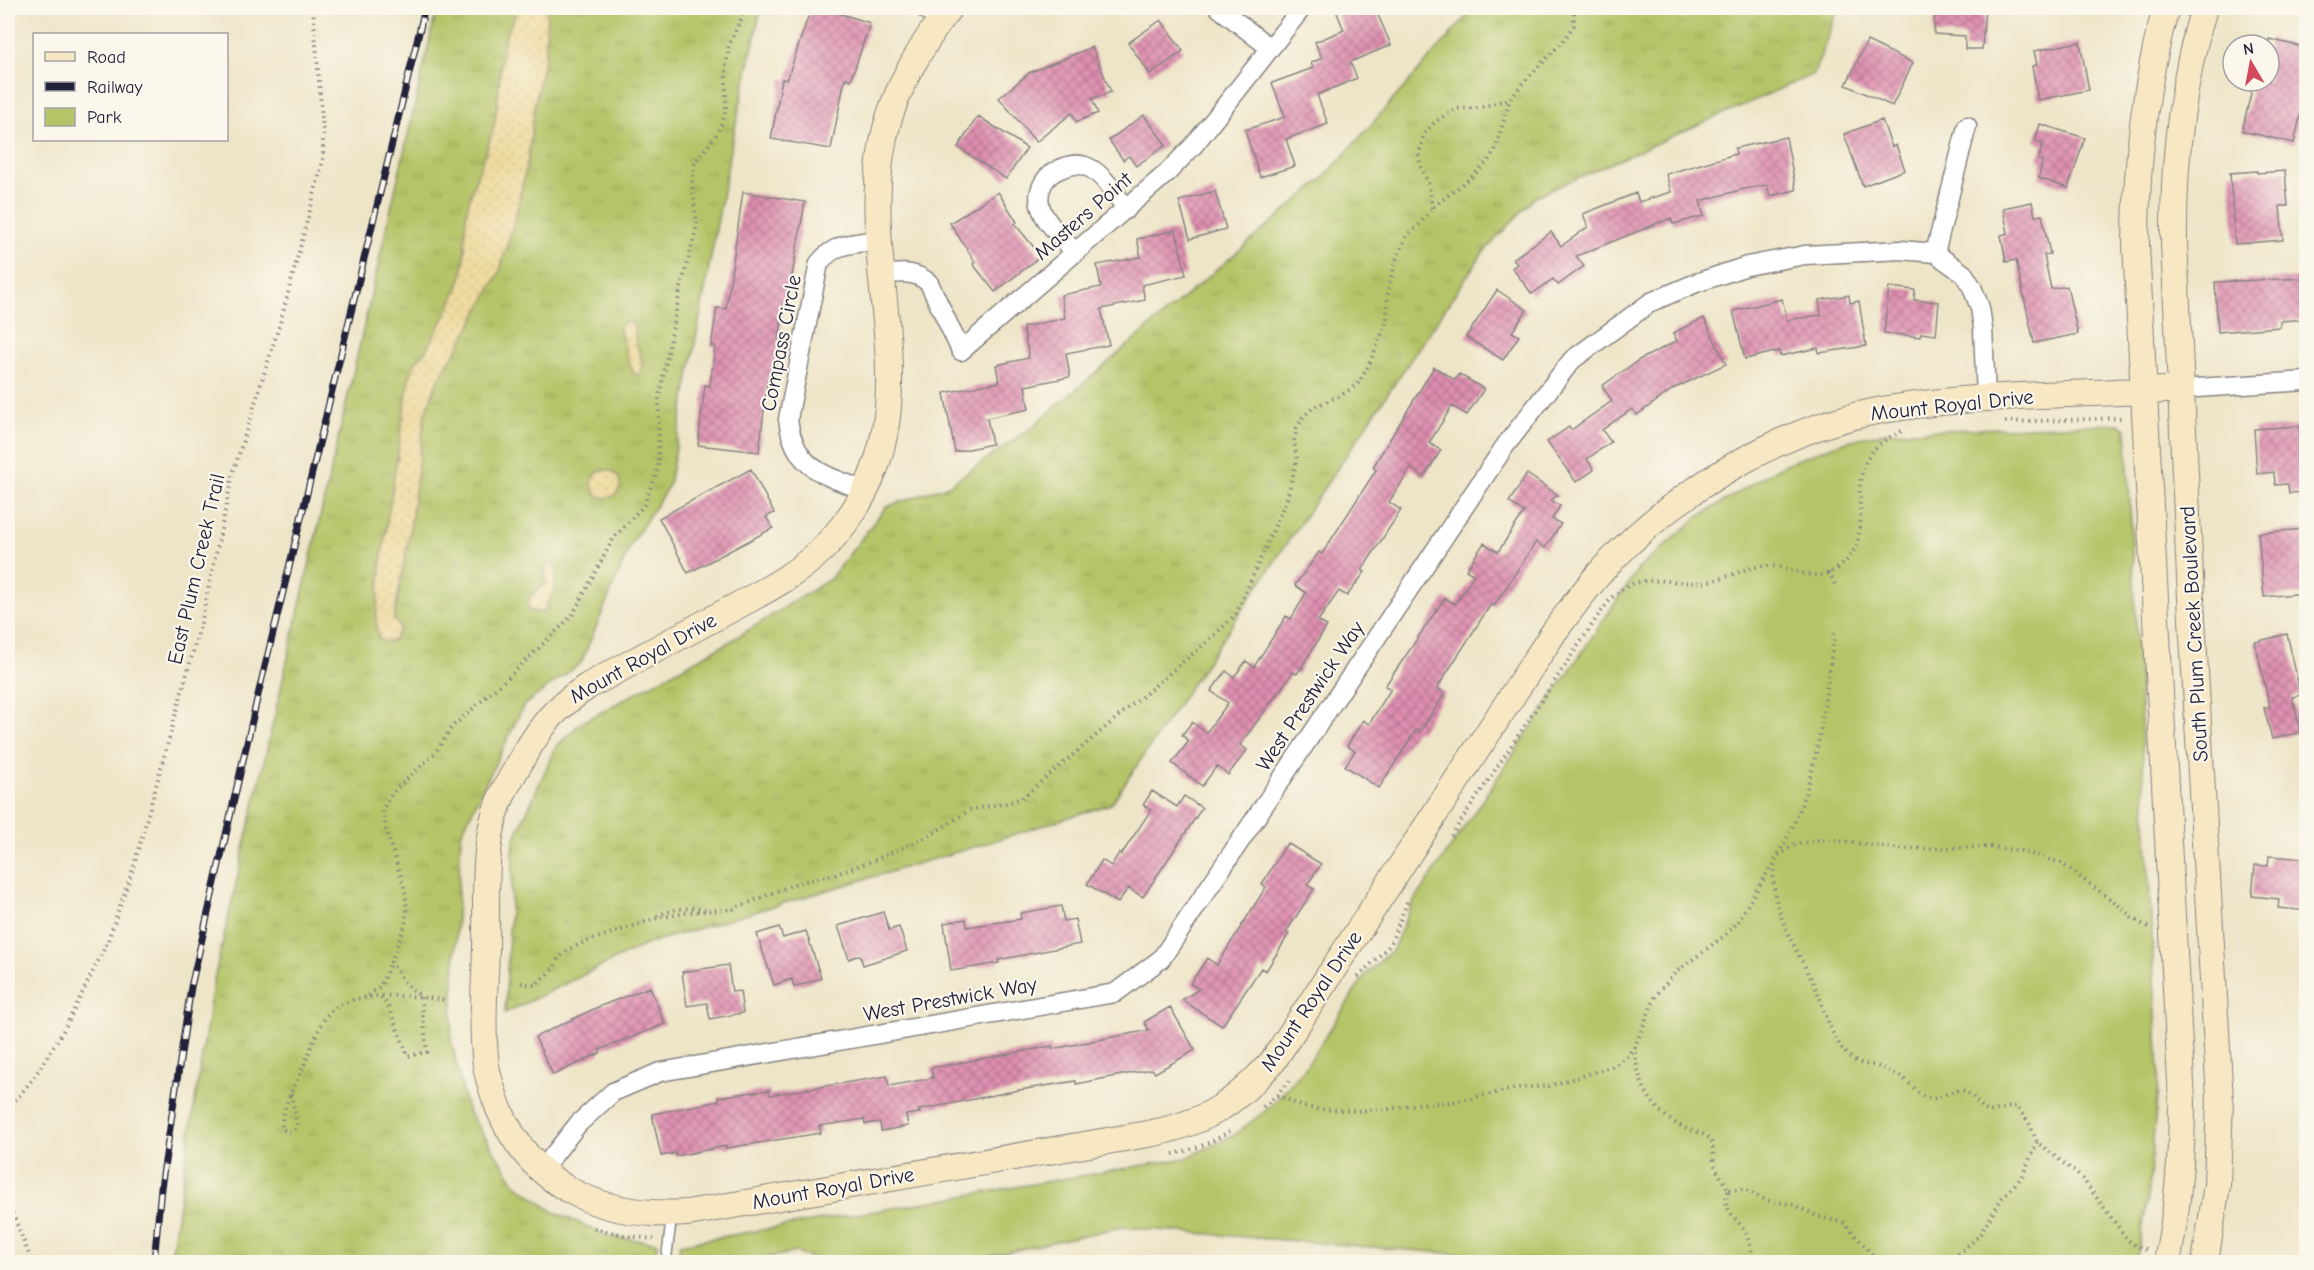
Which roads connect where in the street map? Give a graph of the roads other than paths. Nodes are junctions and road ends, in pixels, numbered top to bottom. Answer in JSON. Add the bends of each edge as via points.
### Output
{"nodes":[{"id":1,"x":1302,"y":8,"type":"edge"},
{"id":2,"x":2166,"y":8,"type":"edge"},
{"id":3,"x":2204,"y":8,"type":"edge"},
{"id":4,"x":1228,"y":10,"type":"edge"},
{"id":5,"x":937,"y":12,"type":"edge"},
{"id":6,"x":1270,"y":48,"type":"junction"},
{"id":7,"x":1967,"y":126,"type":"dead end"},
{"id":8,"x":1127,"y":209,"type":"junction"},
{"id":9,"x":878,"y":240,"type":"junction"},
{"id":10,"x":1076,"y":252,"type":"junction"},
{"id":11,"x":1935,"y":253,"type":"junction"},
{"id":12,"x":882,"y":275,"type":"junction"},
{"id":13,"x":2307,"y":381,"type":"edge"},
{"id":14,"x":2181,"y":389,"type":"junction"},
{"id":15,"x":2144,"y":391,"type":"junction"},
{"id":16,"x":1986,"y":398,"type":"junction"},
{"id":17,"x":866,"y":491,"type":"junction"},
{"id":18,"x":541,"y":1171,"type":"junction"},
{"id":19,"x":672,"y":1214,"type":"junction"},
{"id":20,"x":2157,"y":1256,"type":"edge"},
{"id":21,"x":666,"y":1263,"type":"edge"},
{"id":22,"x":2205,"y":1263,"type":"edge"}],
"edges":[{"from":1,"to":6,"type":"street","name":"Masters Point"},
{"from":2,"to":15,"type":"street","name":"South Plum Creek Boulevard","via":[[2143,114],[2136,197]]},
{"from":3,"to":14,"type":"street","name":"South Plum Creek Boulevard","via":[[2185,85],[2173,198]]},
{"from":4,"to":6,"type":"street"},
{"from":5,"to":9,"type":"street","name":"Mount Royal Drive","via":[[889,117],[881,154]]},
{"from":6,"to":8,"type":"street","name":"Masters Point","via":[[1194,145]]},
{"from":7,"to":11,"type":"street"},
{"from":8,"to":10,"type":"street","name":"Masters Point"},
{"from":8,"to":10,"type":"street","via":[[1101,176],[1084,165],[1066,166],[1050,174],[1039,190],[1041,209],[1049,224]]},
{"from":9,"to":12,"type":"street","name":"Mount Royal Drive"},
{"from":9,"to":17,"type":"street","name":"Compass Circle","via":[[842,245],[828,252],[819,263],[788,419],[790,436],[809,466]]},
{"from":10,"to":12,"type":"street","name":"Masters Point","via":[[961,351],[928,283],[910,272]]},
{"from":11,"to":16,"type":"street","via":[[1964,274],[1980,308]]},
{"from":11,"to":18,"type":"street","name":"West Prestwick Way","via":[[1901,250],[1805,255],[1747,266],[1651,302],[1572,360],[1505,446],[1161,959],[1115,993],[660,1072],[613,1092],[578,1124]]},
{"from":12,"to":17,"type":"street","name":"Mount Royal Drive","via":[[890,392],[881,451]]},
{"from":13,"to":14,"type":"street"},
{"from":14,"to":15,"type":"street","name":"Mount Royal Drive"},
{"from":14,"to":22,"type":"street","name":"South Plum Creek Boulevard","via":[[2220,1100],[2217,1185]]},
{"from":15,"to":16,"type":"street","name":"Mount Royal Drive"},
{"from":15,"to":20,"type":"street","name":"South Plum Creek Boulevard","via":[[2182,1101],[2182,1156],[2174,1228]]},
{"from":16,"to":19,"type":"street","name":"Mount Royal Drive","via":[[1880,410],[1805,432],[1766,449],[1698,488],[1622,550],[1554,632],[1273,1061],[1251,1085],[1208,1116],[1180,1128],[1148,1134]]},
{"from":17,"to":18,"type":"street","name":"Mount Royal Drive","via":[[831,540],[805,565],[564,702],[549,717],[503,791],[495,816],[488,873],[486,1068],[505,1123]]},
{"from":18,"to":19,"type":"street","name":"Mount Royal Drive","via":[[609,1207]]},
{"from":19,"to":21,"type":"lane"}]}
